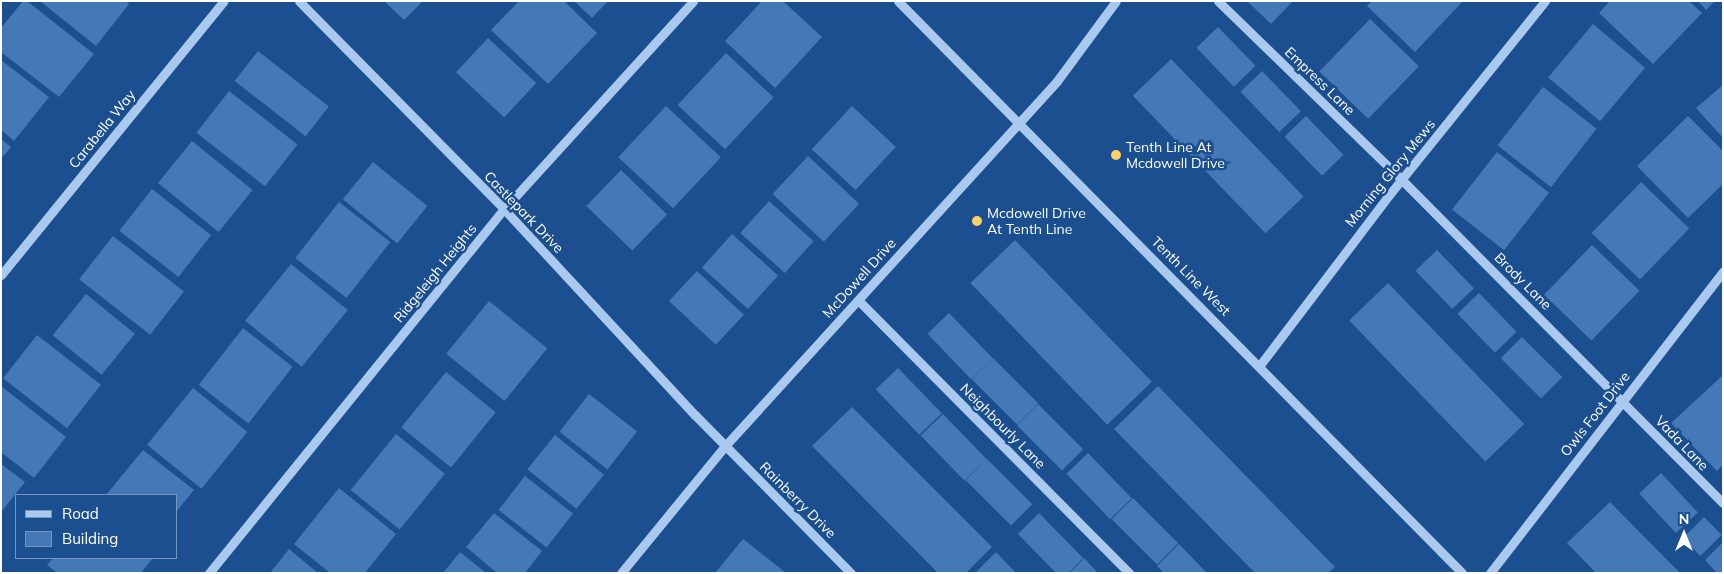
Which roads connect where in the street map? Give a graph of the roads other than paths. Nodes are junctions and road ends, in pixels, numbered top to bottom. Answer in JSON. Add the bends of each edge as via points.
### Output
{"nodes":[{"id":1,"x":224,"y":1,"type":"edge"},
{"id":2,"x":299,"y":1,"type":"edge"},
{"id":3,"x":693,"y":1,"type":"edge"},
{"id":4,"x":898,"y":1,"type":"edge"},
{"id":5,"x":1116,"y":1,"type":"edge"},
{"id":6,"x":1218,"y":1,"type":"edge"},
{"id":7,"x":1545,"y":1,"type":"edge"},
{"id":8,"x":1019,"y":122,"type":"junction"},
{"id":9,"x":1403,"y":181,"type":"junction"},
{"id":10,"x":504,"y":209,"type":"junction"},
{"id":11,"x":1723,"y":272,"type":"edge"},
{"id":12,"x":1,"y":275,"type":"edge"},
{"id":13,"x":858,"y":300,"type":"junction"},
{"id":14,"x":1260,"y":365,"type":"junction"},
{"id":15,"x":1622,"y":401,"type":"junction"},
{"id":16,"x":725,"y":446,"type":"junction"},
{"id":17,"x":1723,"y":504,"type":"edge"},
{"id":18,"x":209,"y":573,"type":"edge"},
{"id":19,"x":621,"y":573,"type":"edge"},
{"id":20,"x":851,"y":573,"type":"edge"},
{"id":21,"x":1129,"y":573,"type":"edge"},
{"id":22,"x":1462,"y":573,"type":"edge"},
{"id":23,"x":1490,"y":573,"type":"edge"}],
"edges":[{"from":1,"to":12,"type":"street","name":"Carabella Way"},
{"from":2,"to":10,"type":"street","name":"Castlepark Drive"},
{"from":3,"to":10,"type":"street","name":"Ridgeleigh Heights"},
{"from":4,"to":8,"type":"street","name":"Tenth Line West"},
{"from":5,"to":8,"type":"street","name":"McDowell Drive","via":[[1057,81]]},
{"from":6,"to":9,"type":"street","name":"Empress Lane"},
{"from":7,"to":9,"type":"street","name":"Morning Glory Mews"},
{"from":8,"to":13,"type":"street","name":"McDowell Drive"},
{"from":8,"to":14,"type":"street","name":"Tenth Line West"},
{"from":9,"to":14,"type":"street","name":"Morning Glory Mews"},
{"from":9,"to":15,"type":"street","name":"Brody Lane"},
{"from":10,"to":16,"type":"street","name":"Castlepark Drive"},
{"from":10,"to":18,"type":"street","name":"Ridgeleigh Heights"},
{"from":11,"to":15,"type":"street","name":"Owls Foot Drive"},
{"from":13,"to":16,"type":"street","name":"McDowell Drive"},
{"from":13,"to":21,"type":"street","name":"Neighbourly Lane"},
{"from":14,"to":22,"type":"street","name":"Tenth Line West"},
{"from":15,"to":17,"type":"street","name":"Vada Lane"},
{"from":15,"to":23,"type":"street","name":"Owls Foot Drive"},
{"from":16,"to":19,"type":"street","name":"McDowell Drive"},
{"from":16,"to":20,"type":"street","name":"Rainberry Drive"}]}
